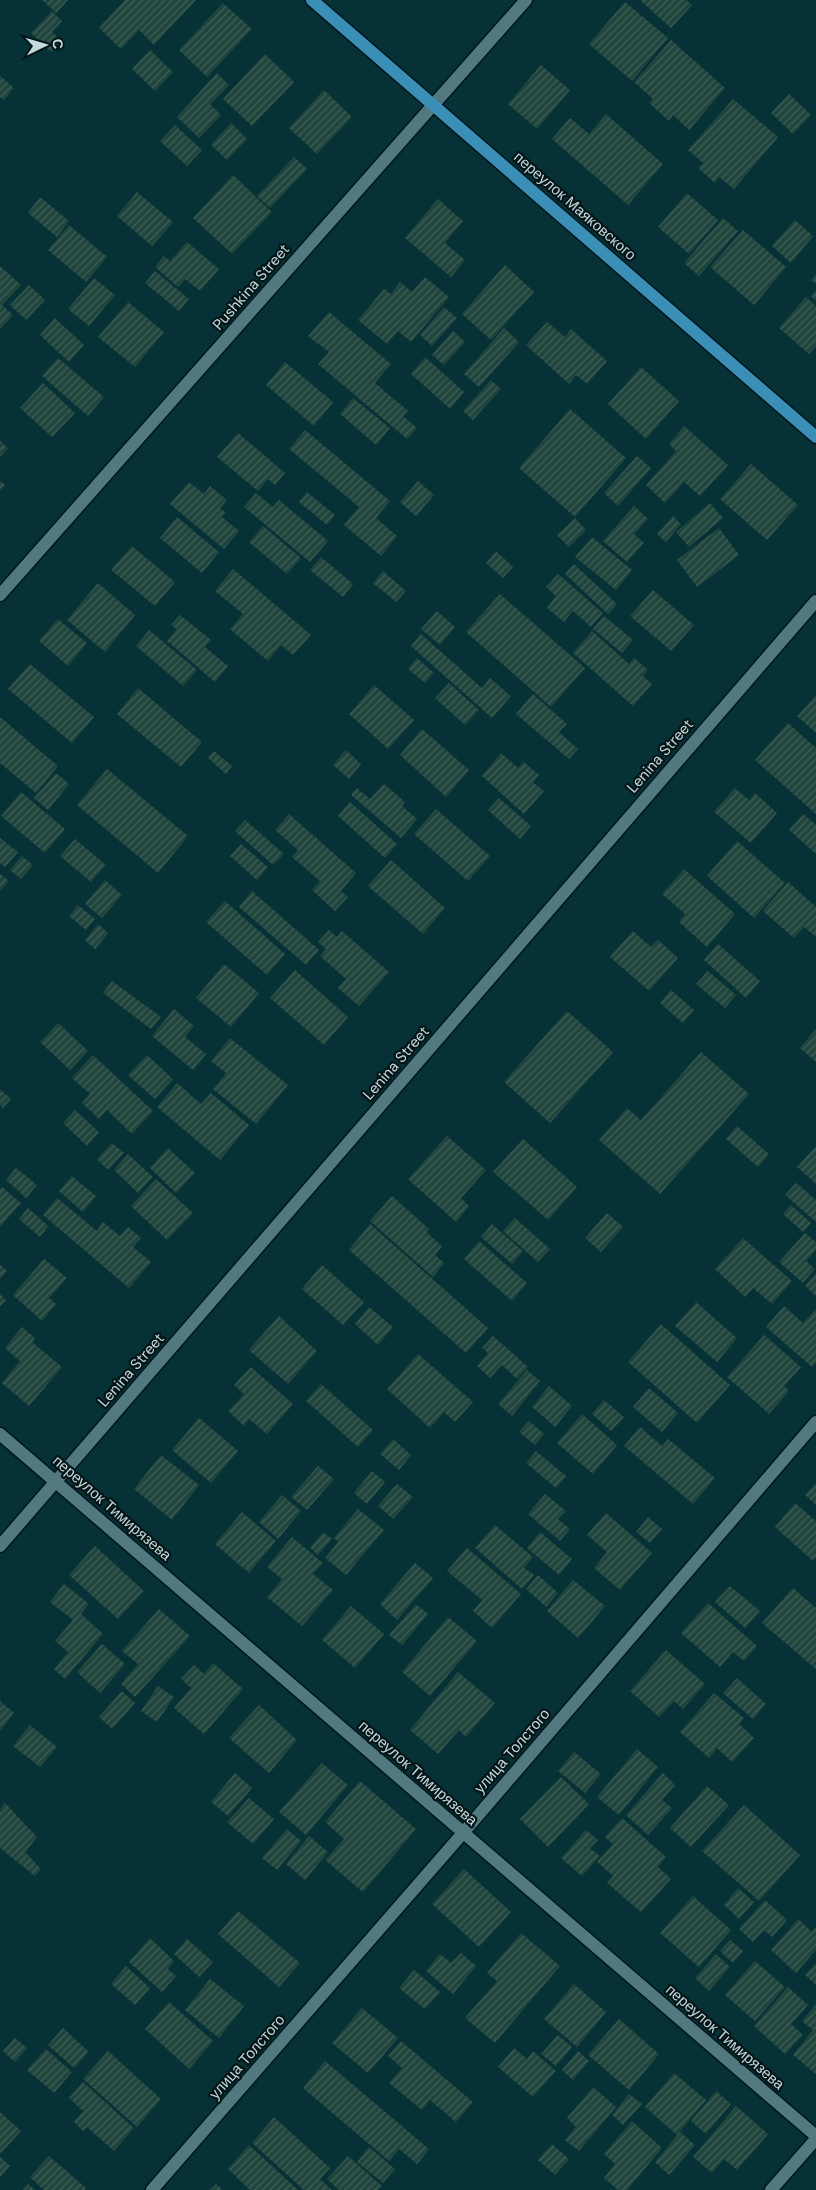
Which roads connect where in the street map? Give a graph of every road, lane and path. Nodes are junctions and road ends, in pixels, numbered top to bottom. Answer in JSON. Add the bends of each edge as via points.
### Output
{"nodes":[{"id":1,"x":312,"y":0,"type":"edge"},
{"id":2,"x":526,"y":0,"type":"edge"},
{"id":3,"x":434,"y":104,"type":"junction"},
{"id":4,"x":816,"y":437,"type":"edge"},
{"id":5,"x":0,"y":595,"type":"edge"},
{"id":6,"x":816,"y":601,"type":"edge"},
{"id":7,"x":816,"y":1422,"type":"edge"},
{"id":8,"x":0,"y":1434,"type":"edge"},
{"id":9,"x":56,"y":1482,"type":"junction"},
{"id":10,"x":0,"y":1546,"type":"edge"},
{"id":11,"x":463,"y":1833,"type":"junction"},
{"id":12,"x":816,"y":2137,"type":"edge"},
{"id":13,"x":152,"y":2190,"type":"edge"},
{"id":14,"x":771,"y":2190,"type":"edge"}],
"edges":[{"from":1,"to":3,"type":"main road","name":"переулок Маяковского"},
{"from":2,"to":3,"type":"street","name":"Pushkina Street"},
{"from":3,"to":4,"type":"main road","name":"переулок Маяковского"},
{"from":3,"to":5,"type":"street","name":"Pushkina Street"},
{"from":6,"to":9,"type":"street","name":"Lenina Street"},
{"from":7,"to":11,"type":"street","name":"улица Толстого"},
{"from":8,"to":9,"type":"street","name":"переулок Тимирязева"},
{"from":9,"to":10,"type":"street","name":"Lenina Street"},
{"from":9,"to":11,"type":"street","name":"переулок Тимирязева"},
{"from":11,"to":12,"type":"street","name":"переулок Тимирязева"},
{"from":11,"to":13,"type":"street","name":"улица Толстого"},
{"from":12,"to":14,"type":"street"}]}
